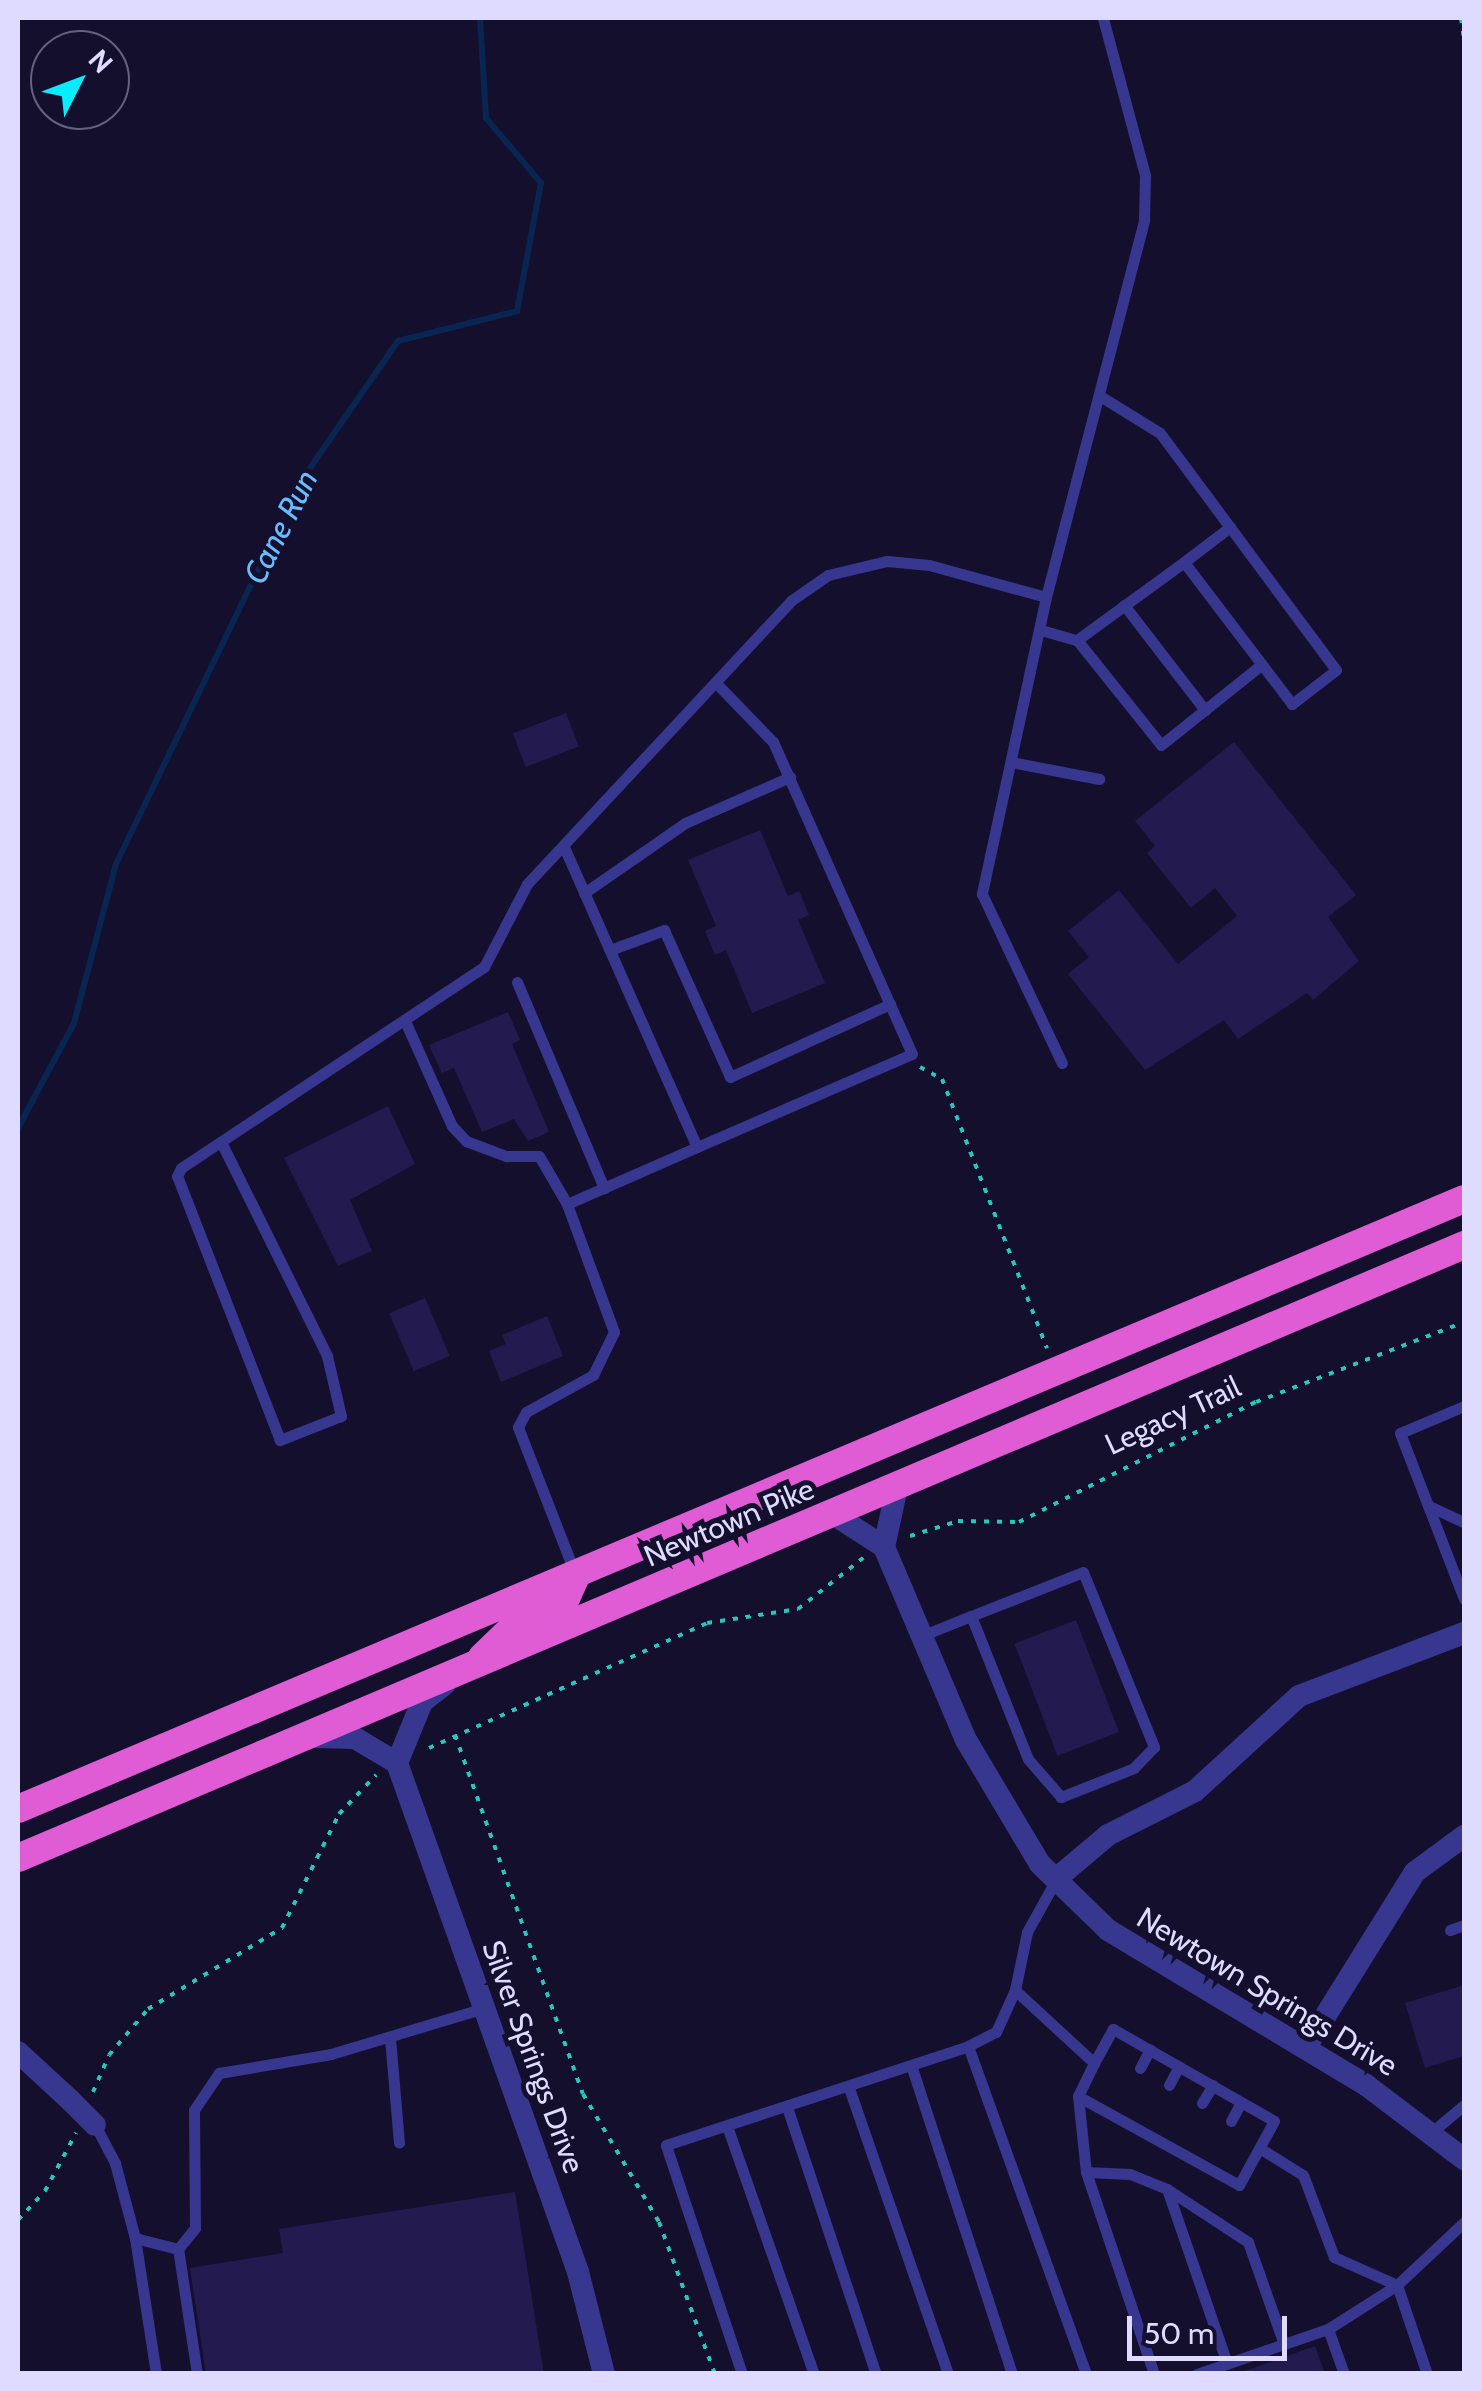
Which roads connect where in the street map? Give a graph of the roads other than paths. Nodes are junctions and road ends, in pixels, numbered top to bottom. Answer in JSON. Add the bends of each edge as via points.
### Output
{"nodes":[{"id":1,"x":1103,"y":18,"type":"edge"},
{"id":2,"x":1100,"y":396,"type":"junction"},
{"id":3,"x":1230,"y":527,"type":"junction"},
{"id":4,"x":1184,"y":562,"type":"junction"},
{"id":5,"x":1046,"y":597,"type":"junction"},
{"id":6,"x":1124,"y":606,"type":"junction"},
{"id":7,"x":1041,"y":630,"type":"junction"},
{"id":8,"x":1078,"y":640,"type":"junction"},
{"id":9,"x":1262,"y":664,"type":"junction"},
{"id":10,"x":716,"y":683,"type":"junction"},
{"id":11,"x":1205,"y":710,"type":"junction"},
{"id":12,"x":1012,"y":762,"type":"junction"},
{"id":13,"x":790,"y":777,"type":"junction"},
{"id":14,"x":1098,"y":779,"type":"dead end"},
{"id":15,"x":564,"y":847,"type":"junction"},
{"id":16,"x":584,"y":893,"type":"junction"},
{"id":17,"x":610,"y":950,"type":"junction"},
{"id":18,"x":516,"y":982,"type":"dead end"},
{"id":19,"x":890,"y":1004,"type":"junction"},
{"id":20,"x":404,"y":1020,"type":"junction"},
{"id":21,"x":1062,"y":1063,"type":"dead end"},
{"id":22,"x":221,"y":1142,"type":"junction"},
{"id":23,"x":697,"y":1147,"type":"junction"},
{"id":24,"x":604,"y":1188,"type":"junction"},
{"id":25,"x":1464,"y":1200,"type":"edge"},
{"id":26,"x":567,"y":1204,"type":"junction"},
{"id":27,"x":1464,"y":1245,"type":"edge"},
{"id":28,"x":1464,"y":1406,"type":"edge"},
{"id":29,"x":896,"y":1487,"type":"junction"},
{"id":30,"x":1429,"y":1506,"type":"junction"},
{"id":31,"x":833,"y":1514,"type":"junction"},
{"id":32,"x":1464,"y":1522,"type":"edge"},
{"id":33,"x":893,"y":1544,"type":"junction"},
{"id":34,"x":1450,"y":1561,"type":"junction"},
{"id":35,"x":1464,"y":1569,"type":"edge"},
{"id":36,"x":576,"y":1576,"type":"junction"},
{"id":37,"x":1464,"y":1599,"type":"edge"},
{"id":38,"x":971,"y":1616,"type":"junction"},
{"id":39,"x":1464,"y":1633,"type":"edge"},
{"id":40,"x":921,"y":1636,"type":"junction"},
{"id":41,"x":470,"y":1668,"type":"junction"},
{"id":42,"x":298,"y":1740,"type":"junction"},
{"id":43,"x":398,"y":1762,"type":"junction"},
{"id":44,"x":18,"y":1810,"type":"edge"},
{"id":45,"x":1464,"y":1836,"type":"edge"},
{"id":46,"x":18,"y":1858,"type":"edge"},
{"id":47,"x":1056,"y":1878,"type":"junction"},
{"id":48,"x":1464,"y":1925,"type":"edge"},
{"id":49,"x":1450,"y":1930,"type":"dead end"},
{"id":50,"x":1015,"y":1990,"type":"junction"},
{"id":51,"x":484,"y":2008,"type":"junction"},
{"id":52,"x":390,"y":2038,"type":"junction"},
{"id":53,"x":968,"y":2046,"type":"junction"},
{"id":54,"x":1306,"y":2047,"type":"junction"},
{"id":55,"x":1150,"y":2049,"type":"junction"},
{"id":56,"x":18,"y":2052,"type":"edge"},
{"id":57,"x":1094,"y":2063,"type":"junction"},
{"id":58,"x":1179,"y":2066,"type":"junction"},
{"id":59,"x":912,"y":2068,"type":"junction"},
{"id":60,"x":1140,"y":2068,"type":"dead end"},
{"id":61,"x":1169,"y":2085,"type":"dead end"},
{"id":62,"x":1213,"y":2085,"type":"junction"},
{"id":63,"x":848,"y":2088,"type":"junction"},
{"id":64,"x":1078,"y":2096,"type":"junction"},
{"id":65,"x":1241,"y":2102,"type":"junction"},
{"id":66,"x":1202,"y":2103,"type":"dead end"},
{"id":67,"x":1464,"y":2105,"type":"edge"},
{"id":68,"x":787,"y":2107,"type":"junction"},
{"id":69,"x":1231,"y":2120,"type":"dead end"},
{"id":70,"x":95,"y":2125,"type":"joint"},
{"id":71,"x":727,"y":2126,"type":"junction"},
{"id":72,"x":1433,"y":2131,"type":"junction"},
{"id":73,"x":399,"y":2143,"type":"dead end"},
{"id":74,"x":1260,"y":2149,"type":"junction"},
{"id":75,"x":1464,"y":2159,"type":"edge"},
{"id":76,"x":1086,"y":2172,"type":"junction"},
{"id":77,"x":1167,"y":2189,"type":"junction"},
{"id":78,"x":1464,"y":2222,"type":"edge"},
{"id":79,"x":134,"y":2238,"type":"junction"},
{"id":80,"x":178,"y":2249,"type":"junction"},
{"id":81,"x":1397,"y":2285,"type":"junction"},
{"id":82,"x":1328,"y":2329,"type":"junction"},
{"id":83,"x":1284,"y":2344,"type":"junction"},
{"id":84,"x":1228,"y":2364,"type":"junction"},
{"id":85,"x":156,"y":2374,"type":"edge"},
{"id":86,"x":197,"y":2374,"type":"edge"},
{"id":87,"x":604,"y":2374,"type":"edge"},
{"id":88,"x":742,"y":2374,"type":"edge"},
{"id":89,"x":814,"y":2374,"type":"edge"},
{"id":90,"x":876,"y":2374,"type":"edge"},
{"id":91,"x":948,"y":2374,"type":"edge"},
{"id":92,"x":1012,"y":2374,"type":"edge"},
{"id":93,"x":1086,"y":2374,"type":"edge"},
{"id":94,"x":1154,"y":2374,"type":"edge"},
{"id":95,"x":1197,"y":2374,"type":"edge"},
{"id":96,"x":1344,"y":2374,"type":"edge"},
{"id":97,"x":1427,"y":2374,"type":"edge"}],
"edges":[{"from":1,"to":2,"type":"lane","via":[[1145,175],[1144,220]]},
{"from":2,"to":3,"type":"lane","via":[[1160,432]]},
{"from":2,"to":5,"type":"lane"},
{"from":3,"to":4,"type":"lane"},
{"from":3,"to":9,"type":"lane","via":[[1336,670],[1292,704]]},
{"from":4,"to":6,"type":"lane"},
{"from":4,"to":9,"type":"lane"},
{"from":5,"to":7,"type":"lane"},
{"from":5,"to":10,"type":"lane","via":[[928,565],[860,565],[792,600]]},
{"from":6,"to":8,"type":"lane"},
{"from":6,"to":11,"type":"lane"},
{"from":7,"to":8,"type":"lane"},
{"from":7,"to":12,"type":"lane"},
{"from":8,"to":11,"type":"lane","via":[[1161,745]]},
{"from":9,"to":11,"type":"lane"},
{"from":10,"to":13,"type":"lane","via":[[762,729]]},
{"from":10,"to":15,"type":"lane"},
{"from":12,"to":14,"type":"lane"},
{"from":12,"to":21,"type":"lane","via":[[982,894]]},
{"from":13,"to":16,"type":"lane","via":[[685,823]]},
{"from":13,"to":19,"type":"lane"},
{"from":15,"to":16,"type":"lane"},
{"from":15,"to":20,"type":"lane","via":[[506,912],[484,967]]},
{"from":16,"to":17,"type":"lane"},
{"from":17,"to":19,"type":"lane","via":[[664,930],[730,1077]]},
{"from":17,"to":23,"type":"lane"},
{"from":18,"to":24,"type":"lane"},
{"from":19,"to":23,"type":"lane","via":[[912,1054]]},
{"from":20,"to":22,"type":"lane"},
{"from":20,"to":26,"type":"lane","via":[[452,1126],[466,1141],[506,1156],[539,1156]]},
{"from":22,"to":22,"type":"lane","via":[[177,1176],[280,1440],[340,1416],[327,1356]]},
{"from":23,"to":24,"type":"lane"},
{"from":24,"to":26,"type":"lane"},
{"from":25,"to":36,"type":"highway","name":"Newtown Pike"},
{"from":26,"to":36,"type":"lane","via":[[614,1332],[593,1376],[526,1412],[518,1427]]},
{"from":27,"to":29,"type":"highway","name":"Newtown Pike"},
{"from":28,"to":30,"type":"lane","via":[[1400,1433]]},
{"from":29,"to":31,"type":"highway","name":"Newtown Pike"},
{"from":29,"to":33,"type":"street"},
{"from":30,"to":32,"type":"lane"},
{"from":30,"to":34,"type":"lane"},
{"from":31,"to":33,"type":"street"},
{"from":31,"to":41,"type":"highway","name":"Newtown Pike"},
{"from":33,"to":40,"type":"street","name":"Newtown Springs Drive"},
{"from":34,"to":35,"type":"lane"},
{"from":34,"to":37,"type":"lane"},
{"from":36,"to":41,"type":"highway","via":[[564,1603],[514,1626]]},
{"from":36,"to":44,"type":"highway","name":"Newtown Pike"},
{"from":38,"to":38,"type":"lane","via":[[1083,1572],[1154,1747],[1134,1768],[1061,1797],[1028,1759]]},
{"from":38,"to":40,"type":"lane"},
{"from":39,"to":47,"type":"street","via":[[1299,1696],[1195,1791],[1108,1834]]},
{"from":40,"to":47,"type":"street","name":"Newtown Springs Drive","via":[[998,1804]]},
{"from":41,"to":42,"type":"highway","name":"Newtown Pike"},
{"from":41,"to":43,"type":"street","via":[[422,1702]]},
{"from":42,"to":43,"type":"street","via":[[355,1738]]},
{"from":42,"to":46,"type":"highway","name":"Newtown Pike"},
{"from":43,"to":51,"type":"street","name":"Silver Springs Drive"},
{"from":45,"to":54,"type":"street","via":[[1415,1872]]},
{"from":47,"to":50,"type":"lane","via":[[1028,1932]]},
{"from":47,"to":54,"type":"street","name":"Newtown Springs Drive","via":[[1108,1930],[1161,1966]]},
{"from":48,"to":49,"type":"lane"},
{"from":50,"to":53,"type":"lane","via":[[996,2032]]},
{"from":50,"to":57,"type":"lane"},
{"from":51,"to":52,"type":"lane"},
{"from":51,"to":87,"type":"street","name":"Silver Springs Drive","via":[[578,2272]]},
{"from":52,"to":73,"type":"lane"},
{"from":52,"to":80,"type":"lane","via":[[219,2073],[194,2110],[195,2228]]},
{"from":53,"to":59,"type":"lane"},
{"from":53,"to":93,"type":"lane"},
{"from":54,"to":72,"type":"street","name":"Newtown Springs Drive"},
{"from":55,"to":57,"type":"lane","via":[[1113,2028]]},
{"from":55,"to":58,"type":"lane"},
{"from":55,"to":60,"type":"lane"},
{"from":56,"to":70,"type":"street","bridge":true},
{"from":57,"to":64,"type":"lane"},
{"from":58,"to":61,"type":"lane"},
{"from":58,"to":62,"type":"lane"},
{"from":59,"to":63,"type":"lane"},
{"from":59,"to":92,"type":"lane"},
{"from":62,"to":65,"type":"lane"},
{"from":62,"to":66,"type":"lane"},
{"from":63,"to":68,"type":"lane"},
{"from":63,"to":91,"type":"lane"},
{"from":64,"to":74,"type":"lane","via":[[1208,2161],[1239,2185]]},
{"from":64,"to":76,"type":"lane"},
{"from":65,"to":69,"type":"lane"},
{"from":65,"to":74,"type":"lane","via":[[1274,2121]]},
{"from":67,"to":72,"type":"lane"},
{"from":68,"to":71,"type":"lane"},
{"from":68,"to":90,"type":"lane"},
{"from":70,"to":79,"type":"lane","via":[[115,2163]]},
{"from":71,"to":88,"type":"lane","via":[[666,2145]]},
{"from":71,"to":89,"type":"lane"},
{"from":72,"to":75,"type":"street","name":"Newtown Springs Drive"},
{"from":74,"to":81,"type":"lane","via":[[1304,2175],[1334,2257]]},
{"from":76,"to":77,"type":"lane","via":[[1130,2174]]},
{"from":76,"to":94,"type":"lane"},
{"from":77,"to":83,"type":"lane","via":[[1248,2242]]},
{"from":77,"to":84,"type":"lane"},
{"from":78,"to":81,"type":"lane"},
{"from":79,"to":80,"type":"lane"},
{"from":79,"to":85,"type":"lane"},
{"from":80,"to":86,"type":"lane"},
{"from":81,"to":82,"type":"lane"},
{"from":81,"to":97,"type":"lane"},
{"from":82,"to":83,"type":"lane"},
{"from":82,"to":96,"type":"lane"},
{"from":83,"to":84,"type":"lane"},
{"from":84,"to":95,"type":"lane"}]}
